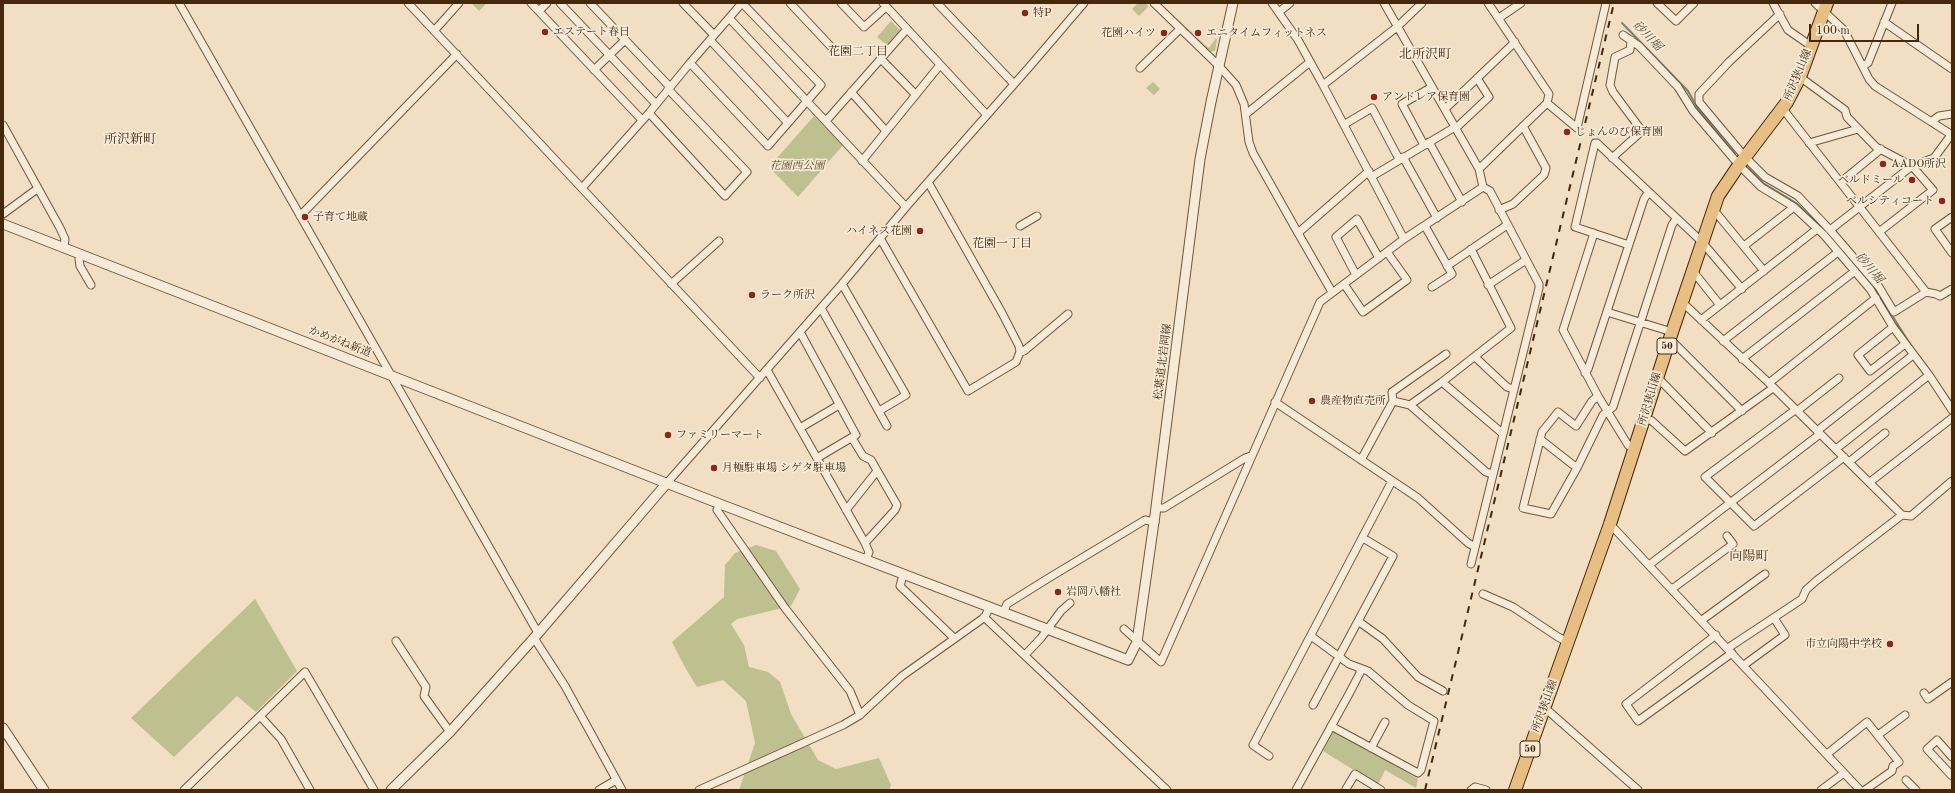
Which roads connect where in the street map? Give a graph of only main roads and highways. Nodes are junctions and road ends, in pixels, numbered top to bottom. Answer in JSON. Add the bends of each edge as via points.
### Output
{"nodes":[{"id":1,"x":1822,"y":6,"type":"edge"},
{"id":2,"x":1515,"y":790,"type":"edge"}],
"edges":[{"from":1,"to":2,"type":"main road","name":"所沢狭山線","number":"50","via":[[1800,77],[1783,109],[1723,187],[1714,209],[1610,524]]}]}
